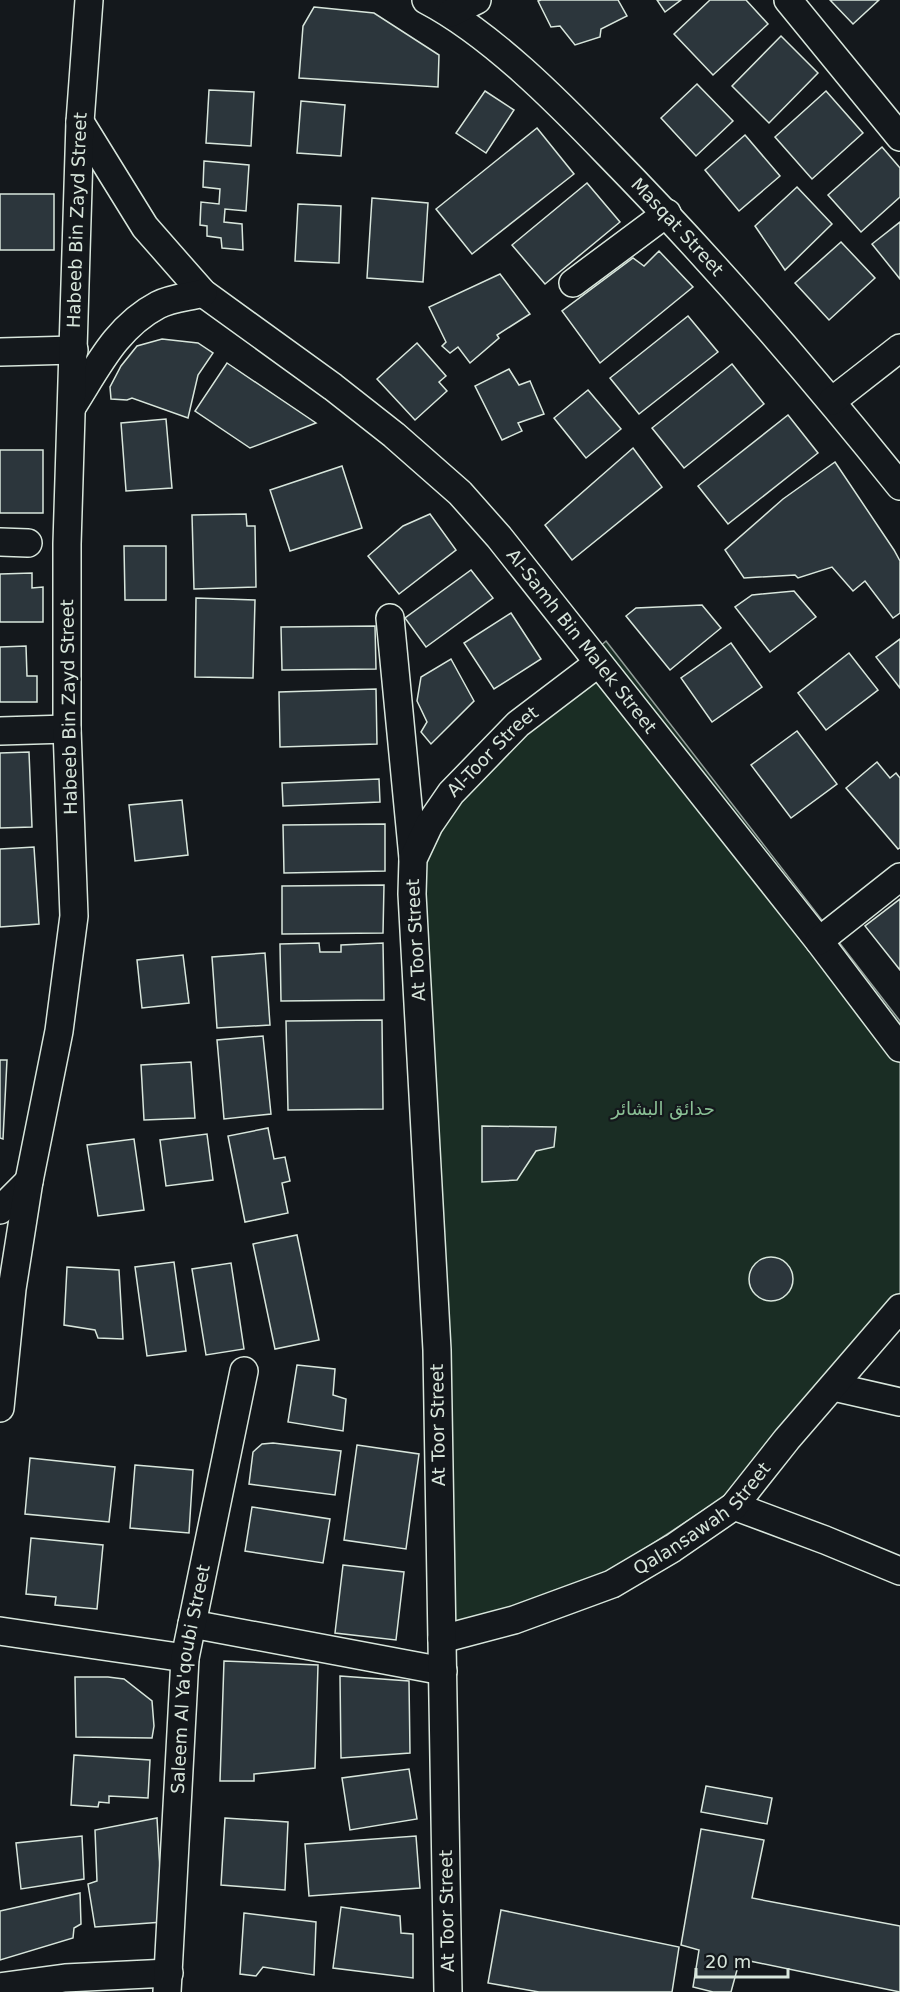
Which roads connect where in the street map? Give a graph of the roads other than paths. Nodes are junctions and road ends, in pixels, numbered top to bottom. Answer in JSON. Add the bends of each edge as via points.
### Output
{"nodes":[{"id":1,"x":88,"y":0,"type":"edge"},
{"id":2,"x":426,"y":0,"type":"edge"},
{"id":3,"x":477,"y":0,"type":"edge"},
{"id":4,"x":788,"y":0,"type":"edge"},
{"id":5,"x":451,"y":13,"type":"junction"},
{"id":6,"x":80,"y":122,"type":"junction"},
{"id":7,"x":900,"y":137,"type":"edge"},
{"id":8,"x":667,"y":213,"type":"junction"},
{"id":9,"x":573,"y":283,"type":"dead end"},
{"id":10,"x":203,"y":293,"type":"junction"},
{"id":11,"x":900,"y":348,"type":"edge"},
{"id":12,"x":74,"y":350,"type":"junction"},
{"id":13,"x":0,"y":352,"type":"edge"},
{"id":14,"x":832,"y":401,"type":"junction"},
{"id":15,"x":72,"y":407,"type":"junction"},
{"id":16,"x":900,"y":486,"type":"edge"},
{"id":17,"x":0,"y":543,"type":"edge"},
{"id":18,"x":28,"y":543,"type":"dead end"},
{"id":19,"x":390,"y":618,"type":"dead end"},
{"id":20,"x":597,"y":664,"type":"junction"},
{"id":21,"x":67,"y":729,"type":"junction"},
{"id":22,"x":0,"y":730,"type":"edge"},
{"id":23,"x":413,"y":859,"type":"junction"},
{"id":24,"x":900,"y":877,"type":"edge"},
{"id":25,"x":819,"y":941,"type":"junction"},
{"id":26,"x":900,"y":1047,"type":"edge"},
{"id":27,"x":29,"y":1181,"type":"junction"},
{"id":28,"x":0,"y":1210,"type":"edge"},
{"id":29,"x":6,"y":1287,"type":"edge"},
{"id":30,"x":900,"y":1308,"type":"edge"},
{"id":31,"x":244,"y":1371,"type":"dead end"},
{"id":32,"x":834,"y":1386,"type":"junction"},
{"id":33,"x":900,"y":1402,"type":"edge"},
{"id":34,"x":0,"y":1408,"type":"edge"},
{"id":35,"x":734,"y":1506,"type":"junction"},
{"id":36,"x":900,"y":1571,"type":"edge"},
{"id":37,"x":192,"y":1624,"type":"junction"},
{"id":38,"x":0,"y":1631,"type":"edge"},
{"id":39,"x":442,"y":1639,"type":"junction"},
{"id":40,"x":185,"y":1658,"type":"junction"},
{"id":41,"x":443,"y":1671,"type":"junction"},
{"id":42,"x":168,"y":1983,"type":"edge"},
{"id":43,"x":0,"y":1987,"type":"edge"},
{"id":44,"x":448,"y":1992,"type":"edge"}],
"edges":[{"from":1,"to":6,"type":"street","name":"Habeeb Bin Zayd Street"},
{"from":2,"to":5,"type":"street","name":"Masqat Street"},
{"from":3,"to":5,"type":"street"},
{"from":4,"to":7,"type":"street"},
{"from":5,"to":8,"type":"street","name":"Masqat Street","via":[[573,117]]},
{"from":6,"to":10,"type":"street","name":"Al-Samh Bin Malek Street","via":[[145,227]]},
{"from":6,"to":12,"type":"street","name":"Habeeb Bin Zayd Street"},
{"from":8,"to":9,"type":"street"},
{"from":8,"to":14,"type":"street","name":"Masqat Street"},
{"from":10,"to":15,"type":"street","via":[[160,304],[129,324]]},
{"from":10,"to":20,"type":"street","name":"Al-Samh Bin Malek Street","via":[[333,387],[460,494],[499,537]]},
{"from":11,"to":14,"type":"street"},
{"from":12,"to":13,"type":"street"},
{"from":12,"to":15,"type":"street","name":"Habeeb Bin Zayd Street"},
{"from":14,"to":16,"type":"street","name":"Masqat Street"},
{"from":15,"to":21,"type":"street","name":"Habeeb Bin Zayd Street"},
{"from":17,"to":18,"type":"street"},
{"from":19,"to":23,"type":"street","name":"At Toor Street"},
{"from":20,"to":23,"type":"street","name":"Al-Toor Street","via":[[518,723],[451,793],[429,825]]},
{"from":20,"to":25,"type":"street","name":"Al-Samh Bin Malek Street"},
{"from":21,"to":22,"type":"street"},
{"from":21,"to":27,"type":"street","name":"Habeeb Bin Zayd Street","via":[[74,916],[59,1031]]},
{"from":23,"to":39,"type":"street","name":"At Toor Street","via":[[436,1350]]},
{"from":24,"to":25,"type":"street"},
{"from":25,"to":26,"type":"street","name":"Al-Samh Bin Malek Street"},
{"from":27,"to":28,"type":"street"},
{"from":27,"to":29,"type":"street","name":"Habeeb Bin Zayd Street"},
{"from":29,"to":34,"type":"street","name":"Habeeb Bin Zayd Street"},
{"from":30,"to":32,"type":"street","name":"Qalansawah Street"},
{"from":31,"to":37,"type":"street","name":"Saleem Al Ya'qoubi Street"},
{"from":32,"to":33,"type":"street"},
{"from":32,"to":35,"type":"street","name":"Qalansawah Street"},
{"from":35,"to":36,"type":"street"},
{"from":35,"to":39,"type":"street","name":"Qalansawah Street","via":[[612,1584],[514,1620]]},
{"from":37,"to":40,"type":"street","name":"Saleem Al Ya'qoubi Street"},
{"from":37,"to":41,"type":"street"},
{"from":38,"to":40,"type":"street"},
{"from":39,"to":41,"type":"street","name":"At Toor Street"},
{"from":40,"to":42,"type":"street","name":"Saleem Al Ya'qoubi Street"},
{"from":41,"to":44,"type":"street","name":"At Toor Street"},
{"from":42,"to":43,"type":"street","via":[[65,1978]]}]}
